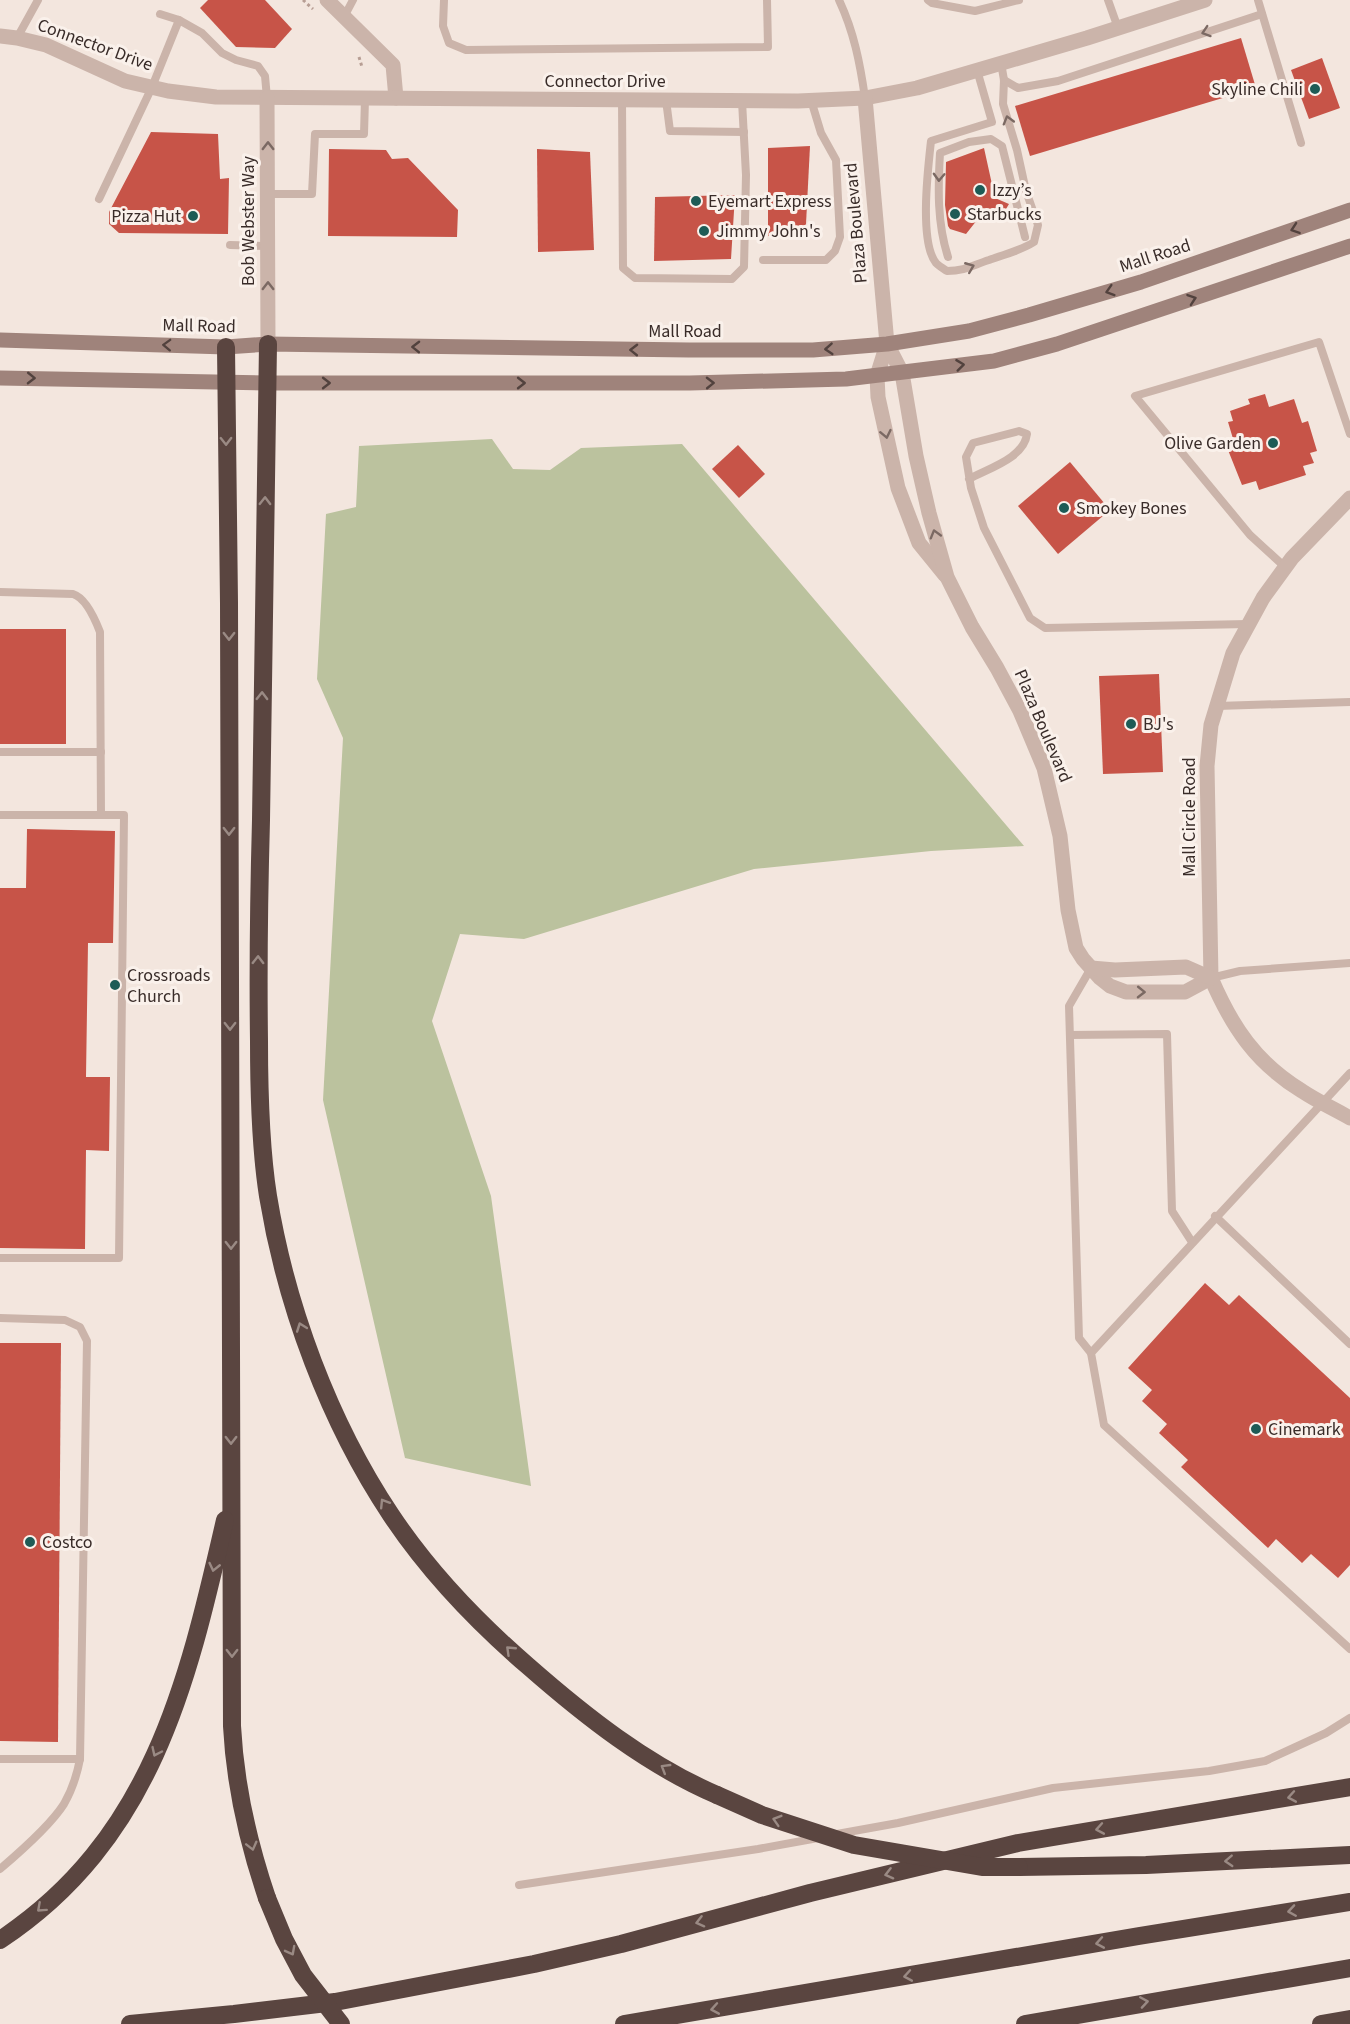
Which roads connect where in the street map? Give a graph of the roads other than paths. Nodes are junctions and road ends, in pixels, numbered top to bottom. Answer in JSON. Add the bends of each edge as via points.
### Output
{"nodes":[{"id":1,"x":38,"y":0,"type":"edge"},
{"id":2,"x":327,"y":0,"type":"edge"},
{"id":3,"x":353,"y":0,"type":"edge"},
{"id":4,"x":444,"y":0,"type":"edge"},
{"id":5,"x":767,"y":0,"type":"edge"},
{"id":6,"x":839,"y":0,"type":"edge"},
{"id":7,"x":928,"y":0,"type":"edge"},
{"id":8,"x":1020,"y":0,"type":"edge"},
{"id":9,"x":1108,"y":0,"type":"edge"},
{"id":10,"x":1205,"y":0,"type":"edge"},
{"id":11,"x":1258,"y":0,"type":"edge"},
{"id":12,"x":160,"y":14,"type":"dead end"},
{"id":13,"x":1262,"y":14,"type":"junction"},
{"id":14,"x":344,"y":17,"type":"junction"},
{"id":15,"x":179,"y":20,"type":"junction"},
{"id":16,"x":1118,"y":28,"type":"junction"},
{"id":17,"x":0,"y":36,"type":"edge"},
{"id":18,"x":17,"y":38,"type":"junction"},
{"id":19,"x":1001,"y":63,"type":"junction"},
{"id":20,"x":977,"y":70,"type":"junction"},
{"id":21,"x":1004,"y":80,"type":"junction"},
{"id":22,"x":152,"y":87,"type":"junction"},
{"id":23,"x":267,"y":98,"type":"junction"},
{"id":24,"x":396,"y":98,"type":"junction"},
{"id":25,"x":865,"y":98,"type":"junction"},
{"id":26,"x":365,"y":99,"type":"junction"},
{"id":27,"x":622,"y":100,"type":"junction"},
{"id":28,"x":666,"y":100,"type":"junction"},
{"id":29,"x":812,"y":100,"type":"junction"},
{"id":30,"x":742,"y":101,"type":"junction"},
{"id":31,"x":744,"y":132,"type":"junction"},
{"id":32,"x":1301,"y":143,"type":"dead end"},
{"id":33,"x":267,"y":194,"type":"junction"},
{"id":34,"x":99,"y":199,"type":"dead end"},
{"id":35,"x":1350,"y":210,"type":"edge"},
{"id":36,"x":1038,"y":225,"type":"junction"},
{"id":37,"x":928,"y":242,"type":"junction"},
{"id":38,"x":230,"y":245,"type":"dead end"},
{"id":39,"x":267,"y":246,"type":"junction"},
{"id":40,"x":1350,"y":246,"type":"edge"},
{"id":41,"x":764,"y":261,"type":"dead end"},
{"id":42,"x":0,"y":340,"type":"edge"},
{"id":43,"x":268,"y":344,"type":"junction"},
{"id":44,"x":887,"y":344,"type":"junction"},
{"id":45,"x":226,"y":347,"type":"junction"},
{"id":46,"x":902,"y":373,"type":"junction"},
{"id":47,"x":877,"y":376,"type":"junction"},
{"id":48,"x":0,"y":378,"type":"edge"},
{"id":49,"x":225,"y":382,"type":"junction"},
{"id":50,"x":267,"y":383,"type":"junction"},
{"id":51,"x":1350,"y":434,"type":"edge"},
{"id":52,"x":969,"y":479,"type":"junction"},
{"id":53,"x":1350,"y":498,"type":"edge"},
{"id":54,"x":1285,"y":567,"type":"junction"},
{"id":55,"x":947,"y":577,"type":"junction"},
{"id":56,"x":0,"y":592,"type":"edge"},
{"id":57,"x":1248,"y":624,"type":"junction"},
{"id":58,"x":1350,"y":702,"type":"edge"},
{"id":59,"x":1217,"y":706,"type":"junction"},
{"id":60,"x":0,"y":752,"type":"edge"},
{"id":61,"x":101,"y":752,"type":"junction"},
{"id":62,"x":0,"y":815,"type":"edge"},
{"id":63,"x":101,"y":815,"type":"junction"},
{"id":64,"x":1350,"y":963,"type":"edge"},
{"id":65,"x":1091,"y":968,"type":"junction"},
{"id":66,"x":1211,"y":978,"type":"junction"},
{"id":67,"x":1070,"y":1035,"type":"junction"},
{"id":68,"x":1350,"y":1073,"type":"edge"},
{"id":69,"x":1324,"y":1103,"type":"junction"},
{"id":70,"x":1350,"y":1118,"type":"edge"},
{"id":71,"x":1215,"y":1216,"type":"junction"},
{"id":72,"x":1192,"y":1242,"type":"junction"},
{"id":73,"x":0,"y":1258,"type":"edge"},
{"id":74,"x":0,"y":1318,"type":"edge"},
{"id":75,"x":1350,"y":1344,"type":"edge"},
{"id":76,"x":1090,"y":1353,"type":"junction"},
{"id":77,"x":232,"y":1489,"type":"junction"},
{"id":78,"x":1350,"y":1649,"type":"edge"},
{"id":79,"x":1350,"y":1718,"type":"edge"},
{"id":80,"x":0,"y":1759,"type":"edge"},
{"id":81,"x":80,"y":1760,"type":"junction"},
{"id":82,"x":1350,"y":1787,"type":"edge"},
{"id":83,"x":1350,"y":1855,"type":"edge"},
{"id":84,"x":0,"y":1869,"type":"edge"},
{"id":85,"x":519,"y":1885,"type":"dead end"},
{"id":86,"x":1350,"y":1902,"type":"edge"},
{"id":87,"x":0,"y":1940,"type":"edge"},
{"id":88,"x":1350,"y":1968,"type":"edge"},
{"id":89,"x":1350,"y":2019,"type":"edge"},
{"id":90,"x":130,"y":2024,"type":"edge"},
{"id":91,"x":341,"y":2024,"type":"edge"},
{"id":92,"x":624,"y":2024,"type":"edge"},
{"id":93,"x":1025,"y":2024,"type":"edge"},
{"id":94,"x":1321,"y":2024,"type":"edge"}],
"edges":[{"from":1,"to":18,"type":"lane"},
{"from":2,"to":14,"type":"street"},
{"from":3,"to":14,"type":"lane"},
{"from":4,"to":5,"type":"lane","via":[[443,26],[449,43],[466,50],[768,47]]},
{"from":6,"to":25,"type":"lane","via":[[859,57]]},
{"from":7,"to":8,"type":"lane","via":[[975,11]]},
{"from":9,"to":16,"type":"lane"},
{"from":10,"to":16,"type":"street","name":"Connector Drive"},
{"from":11,"to":13,"type":"lane"},
{"from":12,"to":15,"type":"lane"},
{"from":13,"to":21,"type":"lane","one_way":true,"via":[[1058,81],[1018,88]]},
{"from":13,"to":32,"type":"lane"},
{"from":14,"to":24,"type":"street","via":[[393,65]]},
{"from":15,"to":22,"type":"lane"},
{"from":15,"to":23,"type":"lane","via":[[202,33],[222,53],[258,66],[265,76]]},
{"from":16,"to":19,"type":"street","name":"Connector Drive"},
{"from":17,"to":18,"type":"street","name":"Connector Drive"},
{"from":18,"to":22,"type":"street","name":"Connector Drive","via":[[46,45],[124,81]]},
{"from":19,"to":20,"type":"street","name":"Connector Drive"},
{"from":19,"to":21,"type":"lane"},
{"from":20,"to":25,"type":"street","name":"Connector Drive"},
{"from":20,"to":37,"type":"lane","via":[[992,122],[931,141],[926,181]]},
{"from":36,"to":21,"type":"lane","one_way":true,"via":[[1003,104]]},
{"from":22,"to":23,"type":"street","name":"Connector Drive","via":[[216,97]]},
{"from":22,"to":34,"type":"lane"},
{"from":23,"to":26,"type":"street","name":"Connector Drive"},
{"from":33,"to":23,"type":"street","name":"Bob Webster Way","one_way":true},
{"from":24,"to":26,"type":"street","name":"Connector Drive"},
{"from":24,"to":27,"type":"street","name":"Connector Drive"},
{"from":25,"to":29,"type":"street","name":"Connector Drive"},
{"from":25,"to":44,"type":"street","name":"Plaza Boulevard"},
{"from":26,"to":33,"type":"lane","via":[[364,134],[315,134],[312,194]]},
{"from":27,"to":28,"type":"street","name":"Connector Drive"},
{"from":27,"to":31,"type":"lane","via":[[623,268],[635,278],[732,279],[744,267]]},
{"from":28,"to":30,"type":"street","name":"Connector Drive"},
{"from":28,"to":31,"type":"lane","via":[[670,131]]},
{"from":29,"to":30,"type":"street","name":"Connector Drive"},
{"from":29,"to":41,"type":"lane","via":[[821,133],[836,160],[840,237],[835,251],[826,260]]},
{"from":30,"to":31,"type":"lane"},
{"from":33,"to":39,"type":"street","name":"Bob Webster Way"},
{"from":35,"to":44,"type":"main road","name":"Mall Road","one_way":true,"via":[[1141,282],[1029,315],[969,332]]},
{"from":37,"to":36,"type":"lane","one_way":true,"via":[[935,262],[947,272],[962,271],[1034,242]]},
{"from":36,"to":37,"type":"lane","one_way":true,"via":[[1025,237],[1002,146],[990,139],[969,142],[940,153],[941,236],[948,257]]},
{"from":38,"to":39,"type":"lane"},
{"from":43,"to":39,"type":"street","name":"Bob Webster Way","one_way":true},
{"from":46,"to":40,"type":"main road","one_way":true,"via":[[994,361],[1057,344]]},
{"from":45,"to":42,"type":"main road","name":"Mall Road","one_way":true},
{"from":44,"to":43,"type":"main road","name":"Mall Road","one_way":true,"via":[[813,350]]},
{"from":43,"to":45,"type":"main road","name":"Mall Road"},
{"from":43,"to":50,"type":"highway"},
{"from":44,"to":46,"type":"street","name":"Plaza Boulevard"},
{"from":44,"to":47,"type":"street","name":"Plaza Boulevard"},
{"from":45,"to":49,"type":"highway"},
{"from":46,"to":47,"type":"main road"},
{"from":55,"to":46,"type":"street","name":"Plaza Boulevard","one_way":true,"via":[[916,456]]},
{"from":50,"to":47,"type":"main road","one_way":true,"via":[[690,383]]},
{"from":47,"to":55,"type":"street","name":"Plaza Boulevard","one_way":true,"via":[[878,397],[901,497],[919,543]]},
{"from":48,"to":49,"type":"main road","one_way":true},
{"from":49,"to":50,"type":"main road"},
{"from":49,"to":77,"type":"highway","one_way":true},
{"from":83,"to":50,"type":"highway","one_way":true,"bridge":true,"via":[[1146,1865],[982,1867],[854,1845],[762,1815],[695,1786],[624,1743],[587,1715],[465,1607],[392,1517],[364,1472],[316,1367],[282,1265],[268,1194],[260,1105],[258,991]]},
{"from":51,"to":54,"type":"lane","via":[[1319,342],[1135,396],[1250,535]]},
{"from":52,"to":52,"type":"lane","via":[[966,457],[973,442],[1019,431],[1027,434],[1020,451]]},
{"from":52,"to":57,"type":"lane","via":[[984,528],[1030,618],[1045,628]]},
{"from":53,"to":54,"type":"street","name":"Mall Circle Road"},
{"from":54,"to":57,"type":"street","name":"Mall Circle Road"},
{"from":55,"to":65,"type":"street","name":"Plaza Boulevard","via":[[1020,711],[1044,768],[1060,836],[1071,930],[1076,948]]},
{"from":56,"to":61,"type":"lane","via":[[80,596],[100,632]]},
{"from":57,"to":59,"type":"street","name":"Mall Circle Road","via":[[1233,653]]},
{"from":58,"to":59,"type":"lane"},
{"from":59,"to":66,"type":"street","name":"Mall Circle Road","via":[[1207,766]]},
{"from":60,"to":61,"type":"lane"},
{"from":61,"to":63,"type":"lane"},
{"from":62,"to":63,"type":"lane"},
{"from":63,"to":73,"type":"lane","via":[[124,815],[119,1258]]},
{"from":64,"to":66,"type":"lane","via":[[1240,971]]},
{"from":65,"to":66,"type":"street","via":[[1186,967]]},
{"from":65,"to":66,"type":"street","name":"Plaza Boulevard","one_way":true,"via":[[1110,986],[1126,992],[1185,992]]},
{"from":65,"to":67,"type":"lane","via":[[1069,1006]]},
{"from":66,"to":69,"type":"street","name":"Mall Circle Road","via":[[1225,1011],[1258,1057]]},
{"from":67,"to":72,"type":"lane","via":[[1167,1034],[1172,1211]]},
{"from":67,"to":76,"type":"lane","via":[[1079,1338]]},
{"from":68,"to":69,"type":"lane"},
{"from":69,"to":70,"type":"street","name":"Mall Circle Road"},
{"from":69,"to":71,"type":"lane"},
{"from":71,"to":72,"type":"lane"},
{"from":71,"to":75,"type":"lane"},
{"from":72,"to":76,"type":"lane"},
{"from":74,"to":81,"type":"lane","via":[[65,1320],[80,1327],[87,1341]]},
{"from":76,"to":78,"type":"lane","via":[[1104,1425]]},
{"from":77,"to":87,"type":"highway","one_way":true,"via":[[187,1673],[137,1793],[94,1856],[30,1918]]},
{"from":77,"to":91,"type":"highway","one_way":true,"bridge":true,"via":[[232,1726],[237,1788],[255,1860],[284,1938],[303,1975]]},
{"from":79,"to":85,"type":"lane","via":[[1265,1761],[1053,1788],[758,1849]]},
{"from":80,"to":81,"type":"lane"},
{"from":81,"to":84,"type":"lane","via":[[63,1805]]},
{"from":82,"to":90,"type":"highway","one_way":true,"via":[[1018,1843],[534,1964],[335,2002]]},
{"from":86,"to":92,"type":"highway","one_way":true},
{"from":93,"to":88,"type":"highway","one_way":true},
{"from":89,"to":94,"type":"highway"}]}
